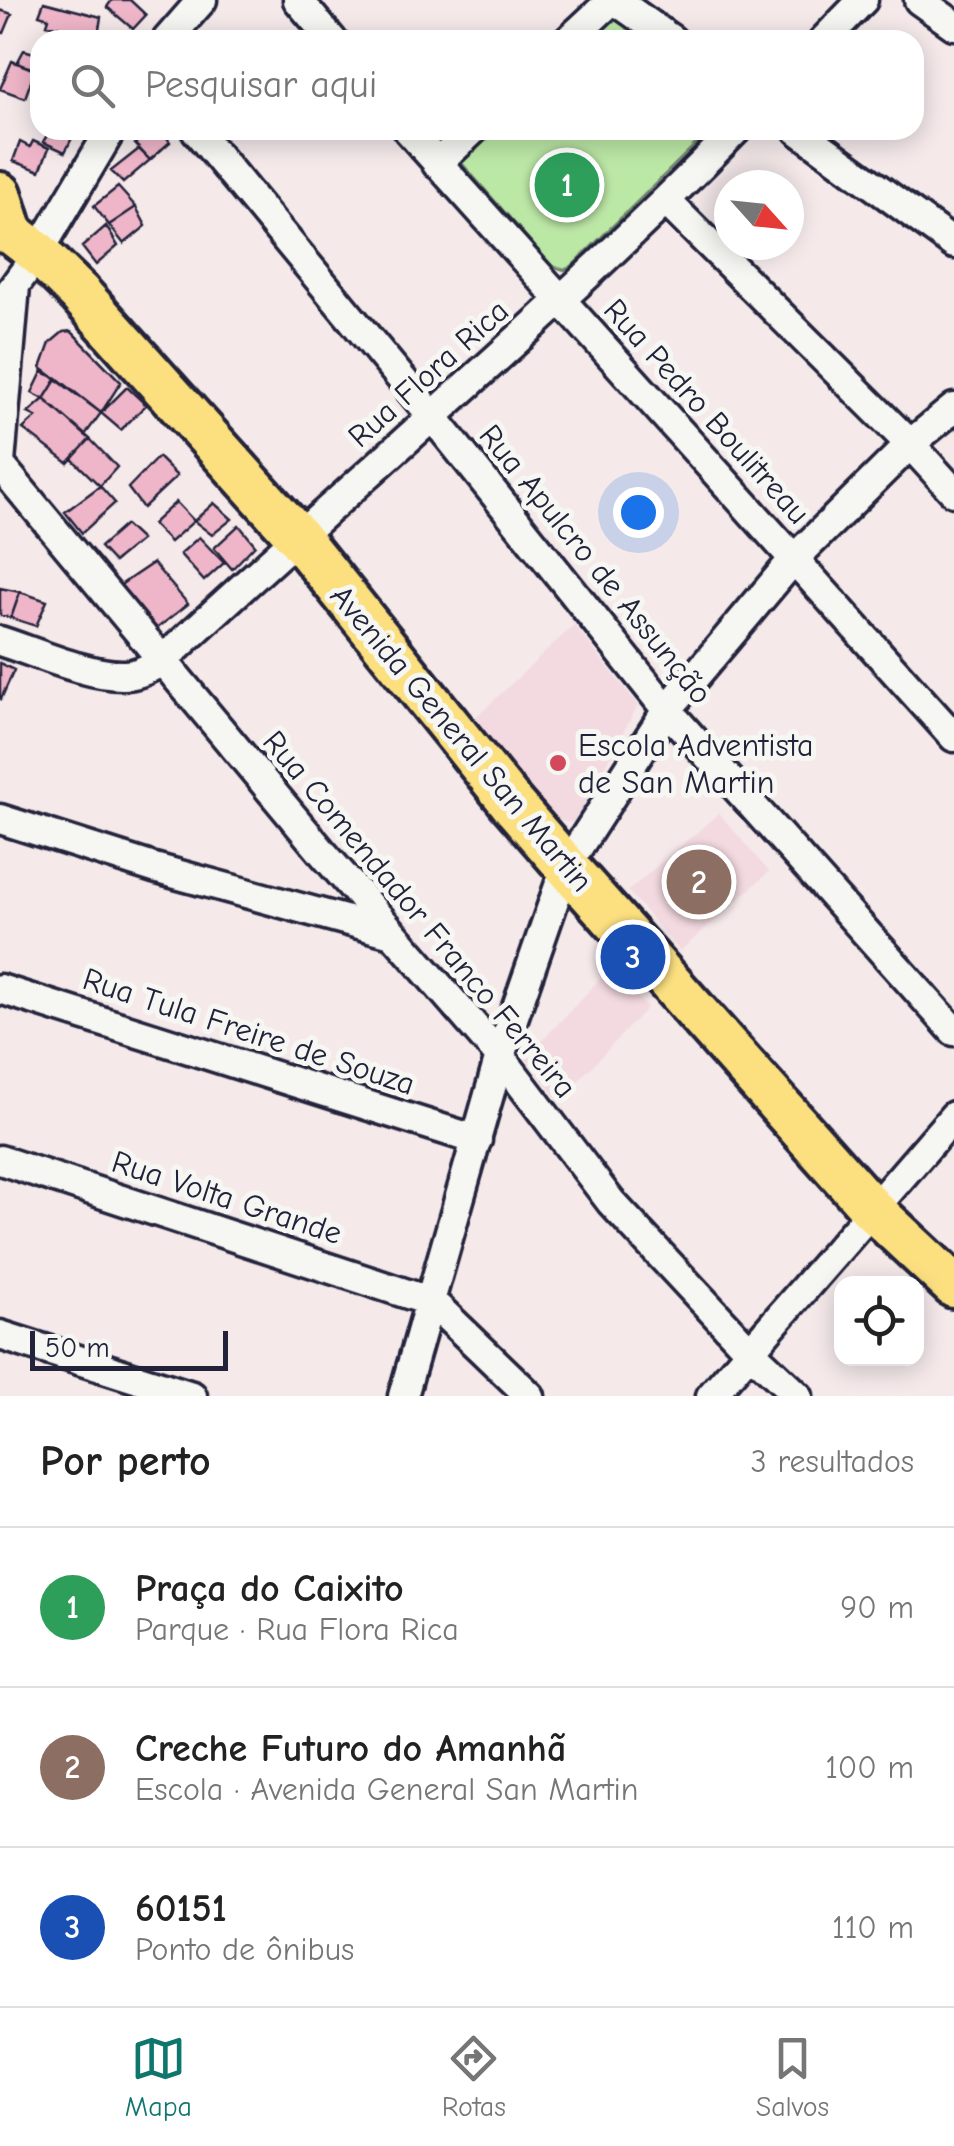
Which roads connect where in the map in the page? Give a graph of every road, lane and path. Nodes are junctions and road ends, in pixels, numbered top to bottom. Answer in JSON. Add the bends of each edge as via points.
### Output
{"nodes":[{"id":1,"x":202,"y":0,"type":"edge"},
{"id":2,"x":298,"y":0,"type":"edge"},
{"id":3,"x":614,"y":0,"type":"edge"},
{"id":4,"x":863,"y":0,"type":"edge"},
{"id":5,"x":919,"y":0,"type":"edge"},
{"id":6,"x":954,"y":25,"type":"edge"},
{"id":7,"x":176,"y":30,"type":"edge"},
{"id":8,"x":324,"y":30,"type":"edge"},
{"id":9,"x":580,"y":30,"type":"edge"},
{"id":10,"x":658,"y":30,"type":"edge"},
{"id":11,"x":834,"y":30,"type":"edge"},
{"id":12,"x":102,"y":140,"type":"edge"},
{"id":13,"x":204,"y":140,"type":"edge"},
{"id":14,"x":417,"y":140,"type":"edge"},
{"id":15,"x":462,"y":140,"type":"edge"},
{"id":16,"x":726,"y":140,"type":"edge"},
{"id":17,"x":812,"y":140,"type":"edge"},
{"id":18,"x":437,"y":164,"type":"junction"},
{"id":19,"x":666,"y":201,"type":"junction"},
{"id":20,"x":954,"y":244,"type":"edge"},
{"id":21,"x":11,"y":250,"type":"edge"},
{"id":22,"x":561,"y":300,"type":"junction"},
{"id":23,"x":954,"y":408,"type":"edge"},
{"id":24,"x":433,"y":417,"type":"junction"},
{"id":25,"x":910,"y":444,"type":"junction"},
{"id":26,"x":0,"y":464,"type":"edge"},
{"id":27,"x":943,"y":468,"type":"edge"},
{"id":28,"x":954,"y":492,"type":"edge"},
{"id":29,"x":297,"y":536,"type":"junction"},
{"id":30,"x":792,"y":560,"type":"junction"},
{"id":31,"x":0,"y":641,"type":"edge"},
{"id":32,"x":161,"y":662,"type":"junction"},
{"id":33,"x":667,"y":710,"type":"junction"},
{"id":34,"x":954,"y":737,"type":"edge"},
{"id":35,"x":0,"y":819,"type":"edge"},
{"id":36,"x":566,"y":866,"type":"junction"},
{"id":37,"x":393,"y":933,"type":"junction"},
{"id":38,"x":0,"y":989,"type":"edge"},
{"id":39,"x":954,"y":1031,"type":"edge"},
{"id":40,"x":500,"y":1056,"type":"junction"},
{"id":41,"x":954,"y":1116,"type":"edge"},
{"id":42,"x":477,"y":1140,"type":"junction"},
{"id":43,"x":0,"y":1160,"type":"edge"},
{"id":44,"x":872,"y":1209,"type":"junction"},
{"id":45,"x":954,"y":1286,"type":"edge"},
{"id":46,"x":432,"y":1302,"type":"junction"},
{"id":47,"x":0,"y":1336,"type":"edge"},
{"id":48,"x":750,"y":1350,"type":"junction"},
{"id":49,"x":192,"y":1396,"type":"edge"},
{"id":50,"x":404,"y":1396,"type":"edge"},
{"id":51,"x":530,"y":1396,"type":"edge"},
{"id":52,"x":712,"y":1396,"type":"edge"},
{"id":53,"x":798,"y":1396,"type":"edge"}],
"edges":[{"from":1,"to":7,"type":"street"},
{"from":2,"to":8,"type":"street"},
{"from":3,"to":9,"type":"street"},
{"from":3,"to":10,"type":"street"},
{"from":4,"to":11,"type":"street"},
{"from":5,"to":6,"type":"street"},
{"from":12,"to":21,"type":"street"},
{"from":13,"to":24,"type":"street","name":"Rua Apulcro de Assunção"},
{"from":14,"to":18,"type":"street","name":"Rua Pedro Boulitreau"},
{"from":15,"to":18,"type":"street"},
{"from":16,"to":19,"type":"street","name":"Rua Flora Rica"},
{"from":17,"to":20,"type":"street"},
{"from":18,"to":22,"type":"street","name":"Rua Pedro Boulitreau"},
{"from":19,"to":22,"type":"street","name":"Rua Flora Rica"},
{"from":19,"to":25,"type":"street"},
{"from":21,"to":26,"type":"street"},
{"from":21,"to":29,"type":"main road","name":"Avenida General San Martin","via":[[79,293]]},
{"from":22,"to":24,"type":"street","name":"Rua Flora Rica"},
{"from":22,"to":30,"type":"street","name":"Rua Pedro Boulitreau"},
{"from":23,"to":25,"type":"street"},
{"from":24,"to":29,"type":"street","name":"Rua Flora Rica"},
{"from":24,"to":33,"type":"street","name":"Rua Apulcro de Assunção"},
{"from":25,"to":27,"type":"street"},
{"from":25,"to":30,"type":"street"},
{"from":26,"to":32,"type":"street","name":"Rua Comendador Franco Ferreira"},
{"from":27,"to":28,"type":"street"},
{"from":29,"to":32,"type":"street","name":"Rua Flora Rica"},
{"from":29,"to":36,"type":"main road","name":"Avenida General San Martin"},
{"from":30,"to":33,"type":"street"},
{"from":30,"to":34,"type":"street","name":"Rua Pedro Boulitreau"},
{"from":31,"to":32,"type":"street","via":[[122,676]]},
{"from":32,"to":37,"type":"street","name":"Rua Comendador Franco Ferreira"},
{"from":33,"to":36,"type":"street"},
{"from":33,"to":39,"type":"street","name":"Rua Apulcro de Assunção"},
{"from":35,"to":37,"type":"street"},
{"from":36,"to":40,"type":"street"},
{"from":36,"to":44,"type":"main road","name":"Avenida General San Martin"},
{"from":37,"to":40,"type":"street","name":"Rua Comendador Franco Ferreira"},
{"from":38,"to":42,"type":"street","name":"Rua Tula Freire de Souza"},
{"from":40,"to":42,"type":"street"},
{"from":40,"to":48,"type":"street","name":"Rua Comendador Franco Ferreira","via":[[611,1202]]},
{"from":41,"to":44,"type":"street"},
{"from":42,"to":46,"type":"street"},
{"from":43,"to":46,"type":"street","name":"Rua Volta Grande"},
{"from":44,"to":45,"type":"main road","name":"Avenida General San Martin"},
{"from":44,"to":48,"type":"street"},
{"from":46,"to":50,"type":"street"},
{"from":46,"to":51,"type":"street"},
{"from":47,"to":49,"type":"street"},
{"from":48,"to":52,"type":"street"},
{"from":48,"to":53,"type":"street","name":"Rua Comendador Franco Ferreira"}]}
